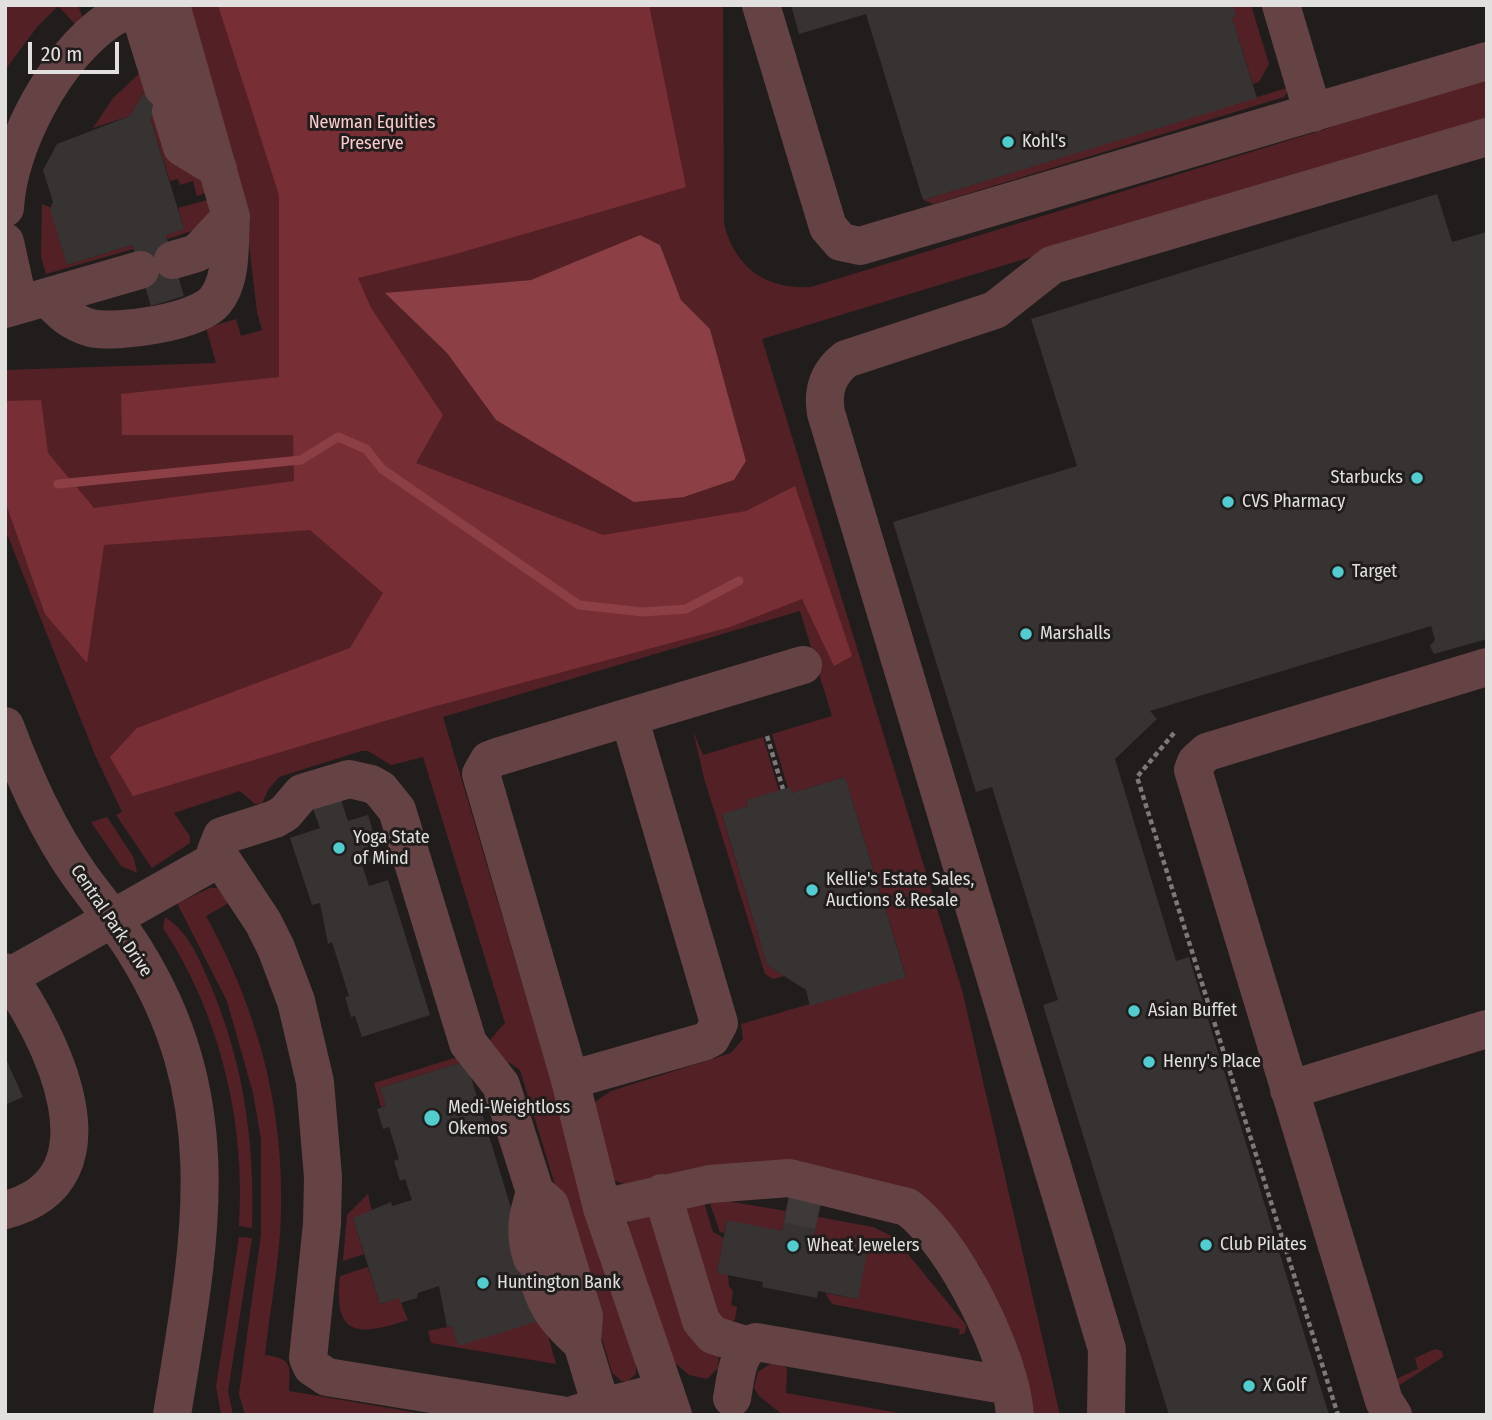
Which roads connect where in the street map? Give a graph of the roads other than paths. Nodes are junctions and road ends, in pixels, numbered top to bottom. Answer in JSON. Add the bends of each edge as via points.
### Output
{"nodes":[{"id":1,"x":761,"y":5,"type":"edge"},
{"id":2,"x":1281,"y":5,"type":"edge"},
{"id":3,"x":132,"y":9,"type":"edge"},
{"id":4,"x":1487,"y":61,"type":"edge"},
{"id":5,"x":1313,"y":113,"type":"junction"},
{"id":6,"x":1487,"y":137,"type":"edge"},
{"id":7,"x":218,"y":169,"type":"junction"},
{"id":8,"x":5,"y":208,"type":"edge"},
{"id":9,"x":231,"y":217,"type":"junction"},
{"id":10,"x":5,"y":242,"type":"edge"},
{"id":11,"x":24,"y":304,"type":"edge"},
{"id":12,"x":803,"y":665,"type":"dead end"},
{"id":13,"x":1487,"y":667,"type":"edge"},
{"id":14,"x":629,"y":717,"type":"junction"},
{"id":15,"x":5,"y":726,"type":"edge"},
{"id":16,"x":218,"y":859,"type":"junction"},
{"id":17,"x":111,"y":916,"type":"junction"},
{"id":18,"x":7,"y":975,"type":"edge"},
{"id":19,"x":1487,"y":1029,"type":"edge"},
{"id":20,"x":570,"y":1080,"type":"junction"},
{"id":21,"x":1289,"y":1090,"type":"junction"},
{"id":22,"x":679,"y":1190,"type":"junction"},
{"id":23,"x":881,"y":1199,"type":"junction"},
{"id":24,"x":531,"y":1205,"type":"junction"},
{"id":25,"x":602,"y":1208,"type":"junction"},
{"id":26,"x":5,"y":1210,"type":"edge"},
{"id":27,"x":570,"y":1333,"type":"junction"},
{"id":28,"x":748,"y":1346,"type":"junction"},
{"id":29,"x":1012,"y":1400,"type":"edge"},
{"id":30,"x":743,"y":1406,"type":"edge"},
{"id":31,"x":671,"y":1407,"type":"edge"},
{"id":32,"x":588,"y":1412,"type":"edge"},
{"id":33,"x":172,"y":1415,"type":"edge"},
{"id":34,"x":561,"y":1415,"type":"edge"},
{"id":35,"x":1106,"y":1415,"type":"edge"},
{"id":36,"x":1393,"y":1415,"type":"edge"}],
"edges":[{"from":1,"to":5,"type":"street","via":[[828,227],[850,245],[870,245]]},
{"from":2,"to":5,"type":"street"},
{"from":3,"to":7,"type":"street"},
{"from":3,"to":7,"type":"street","via":[[182,147]]},
{"from":3,"to":8,"type":"street","via":[[60,71],[32,116],[12,170]]},
{"from":4,"to":5,"type":"street"},
{"from":6,"to":35,"type":"street","via":[[1052,265],[995,310],[846,359],[825,387],[826,413],[1107,1349]]},
{"from":7,"to":9,"type":"street"},
{"from":9,"to":11,"type":"street","via":[[197,253]]},
{"from":9,"to":11,"type":"street","via":[[224,287],[214,303],[195,317],[95,329]]},
{"from":10,"to":11,"type":"street"},
{"from":12,"to":14,"type":"street"},
{"from":13,"to":21,"type":"street","via":[[1207,752],[1196,762],[1194,779]]},
{"from":14,"to":20,"type":"street","via":[[489,760],[481,774]]},
{"from":14,"to":20,"type":"street","via":[[719,1023],[711,1038],[703,1042]]},
{"from":15,"to":17,"type":"street","name":"Central Park Drive","via":[[54,834]]},
{"from":16,"to":17,"type":"street"},
{"from":16,"to":24,"type":"street","via":[[222,836],[275,819],[308,791],[349,779],[371,783],[390,799],[468,1043],[501,1084]]},
{"from":16,"to":34,"type":"street","via":[[264,922],[276,948],[296,1001],[315,1082],[323,1177],[307,1347],[312,1367],[327,1377]]},
{"from":17,"to":18,"type":"street"},
{"from":17,"to":33,"type":"street","name":"Central Park Drive","via":[[149,975],[173,1026],[191,1088],[201,1156],[198,1249]]},
{"from":18,"to":26,"type":"street","via":[[36,1021],[57,1068],[68,1103],[71,1136],[61,1167],[48,1185],[32,1199]]},
{"from":19,"to":21,"type":"street"},
{"from":20,"to":25,"type":"street"},
{"from":21,"to":36,"type":"street","via":[[1384,1401]]},
{"from":22,"to":23,"type":"street","via":[[789,1178]]},
{"from":22,"to":23,"type":"street","via":[[841,1213]]},
{"from":22,"to":25,"type":"street"},
{"from":22,"to":28,"type":"street","via":[[701,1321],[713,1335]]},
{"from":23,"to":29,"type":"street","via":[[907,1207],[922,1218],[956,1263],[973,1292]]},
{"from":24,"to":27,"type":"street","via":[[539,1234],[546,1305]]},
{"from":24,"to":27,"type":"street","via":[[550,1205],[584,1316]]},
{"from":25,"to":31,"type":"street"},
{"from":27,"to":32,"type":"street"},
{"from":28,"to":29,"type":"street","via":[[766,1342]]},
{"from":28,"to":30,"type":"street","via":[[741,1357]]},
{"from":30,"to":31,"type":"street"},
{"from":31,"to":32,"type":"street"}]}
